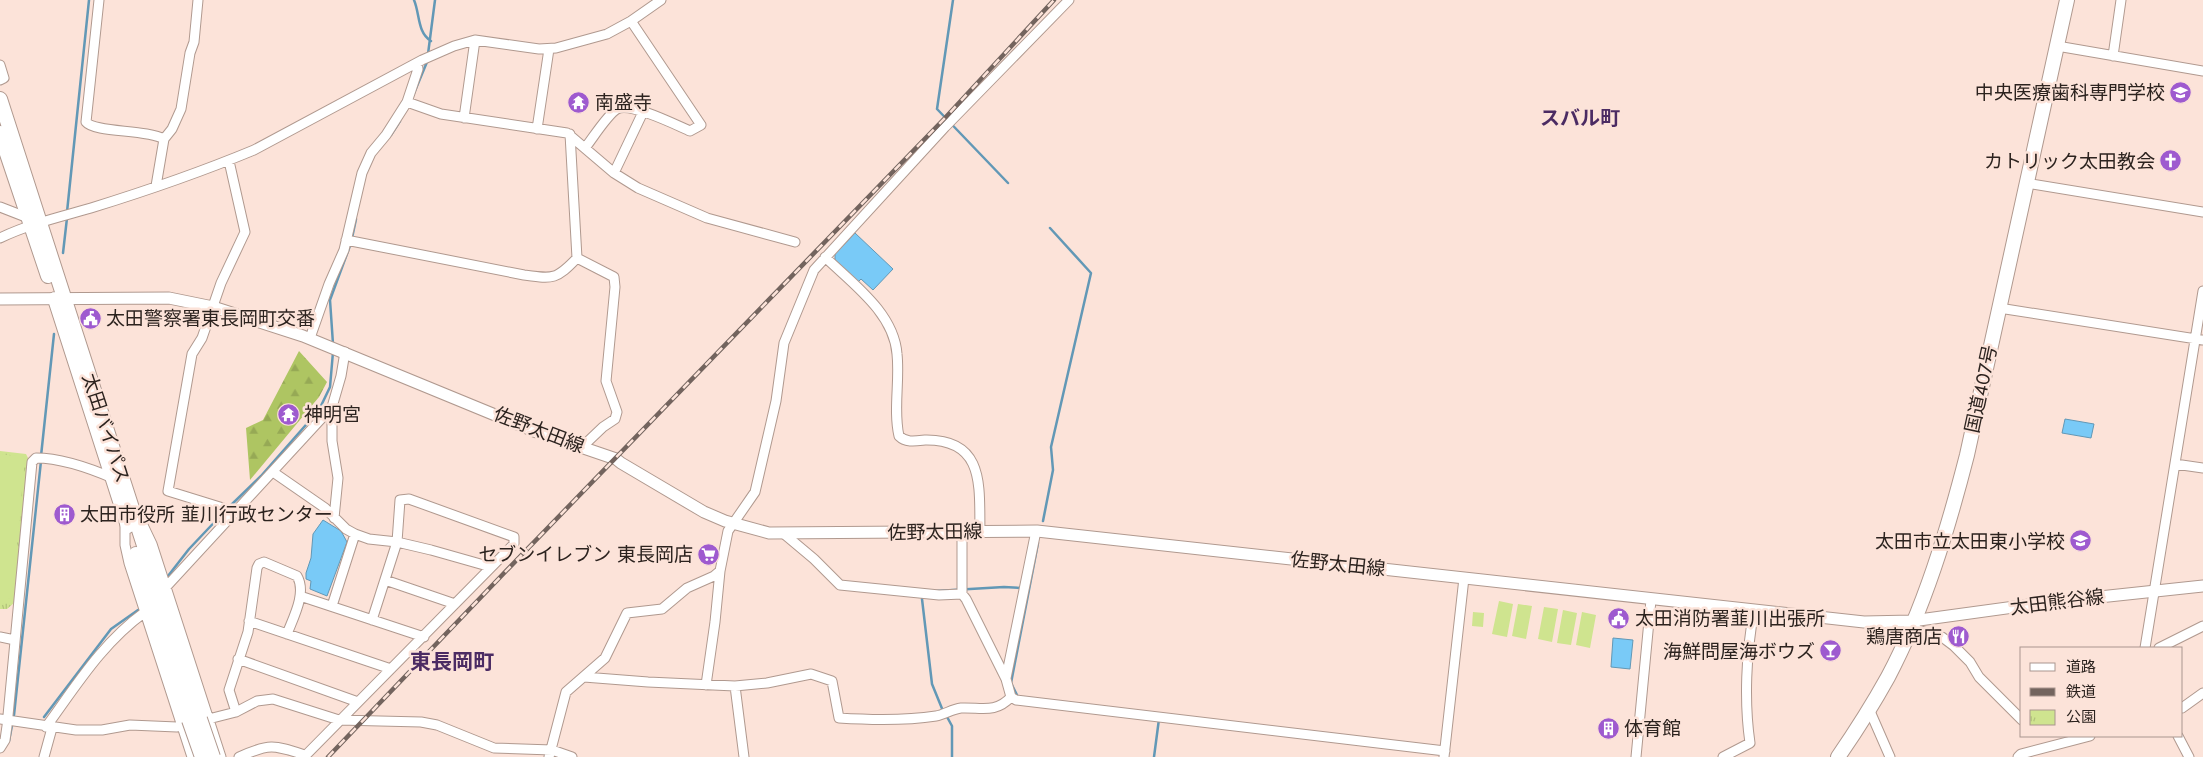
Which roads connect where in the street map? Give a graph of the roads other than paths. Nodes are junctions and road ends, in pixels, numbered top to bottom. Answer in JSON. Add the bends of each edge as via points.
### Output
{"nodes":[{"id":1,"x":99,"y":0,"type":"edge"},
{"id":2,"x":198,"y":0,"type":"edge"},
{"id":3,"x":661,"y":0,"type":"edge"},
{"id":4,"x":1069,"y":0,"type":"edge"},
{"id":5,"x":2067,"y":0,"type":"edge"},
{"id":6,"x":2121,"y":0,"type":"edge"},
{"id":7,"x":631,"y":21,"type":"junction"},
{"id":8,"x":475,"y":40,"type":"junction"},
{"id":9,"x":2057,"y":46,"type":"junction"},
{"id":10,"x":549,"y":49,"type":"junction"},
{"id":11,"x":2113,"y":56,"type":"junction"},
{"id":12,"x":417,"y":63,"type":"junction"},
{"id":13,"x":0,"y":65,"type":"edge"},
{"id":14,"x":2203,"y":70,"type":"edge"},
{"id":15,"x":0,"y":80,"type":"edge"},
{"id":16,"x":0,"y":99,"type":"edge"},
{"id":17,"x":407,"y":102,"type":"junction"},
{"id":18,"x":643,"y":112,"type":"junction"},
{"id":19,"x":464,"y":118,"type":"junction"},
{"id":20,"x":537,"y":130,"type":"junction"},
{"id":21,"x":0,"y":133,"type":"edge"},
{"id":22,"x":570,"y":134,"type":"junction"},
{"id":23,"x":164,"y":138,"type":"junction"},
{"id":24,"x":585,"y":148,"type":"junction"},
{"id":25,"x":228,"y":160,"type":"junction"},
{"id":26,"x":614,"y":173,"type":"junction"},
{"id":27,"x":2026,"y":184,"type":"junction"},
{"id":28,"x":156,"y":186,"type":"junction"},
{"id":29,"x":0,"y":207,"type":"edge"},
{"id":30,"x":2203,"y":212,"type":"edge"},
{"id":31,"x":32,"y":223,"type":"junction"},
{"id":32,"x":0,"y":238,"type":"edge"},
{"id":33,"x":346,"y":240,"type":"junction"},
{"id":34,"x":795,"y":242,"type":"dead end"},
{"id":35,"x":825,"y":257,"type":"junction"},
{"id":36,"x":577,"y":258,"type":"junction"},
{"id":37,"x":2203,"y":291,"type":"edge"},
{"id":38,"x":60,"y":299,"type":"junction"},
{"id":39,"x":0,"y":300,"type":"edge"},
{"id":40,"x":213,"y":307,"type":"junction"},
{"id":41,"x":1999,"y":308,"type":"junction"},
{"id":42,"x":310,"y":338,"type":"junction"},
{"id":43,"x":2199,"y":340,"type":"edge"},
{"id":44,"x":345,"y":352,"type":"junction"},
{"id":45,"x":332,"y":407,"type":"junction"},
{"id":46,"x":582,"y":447,"type":"junction"},
{"id":47,"x":2175,"y":464,"type":"junction"},
{"id":48,"x":2203,"y":468,"type":"edge"},
{"id":49,"x":273,"y":472,"type":"junction"},
{"id":50,"x":117,"y":480,"type":"junction"},
{"id":51,"x":233,"y":515,"type":"junction"},
{"id":52,"x":129,"y":516,"type":"junction"},
{"id":53,"x":334,"y":518,"type":"junction"},
{"id":54,"x":732,"y":523,"type":"junction"},
{"id":55,"x":1036,"y":531,"type":"junction"},
{"id":56,"x":962,"y":532,"type":"junction"},
{"id":57,"x":980,"y":532,"type":"junction"},
{"id":58,"x":784,"y":533,"type":"junction"},
{"id":59,"x":355,"y":534,"type":"junction"},
{"id":60,"x":397,"y":542,"type":"junction"},
{"id":61,"x":490,"y":567,"type":"junction"},
{"id":62,"x":720,"y":571,"type":"junction"},
{"id":63,"x":1464,"y":578,"type":"junction"},
{"id":64,"x":385,"y":580,"type":"junction"},
{"id":65,"x":2203,"y":586,"type":"edge"},
{"id":66,"x":166,"y":588,"type":"junction"},
{"id":67,"x":962,"y":590,"type":"junction"},
{"id":68,"x":2155,"y":590,"type":"junction"},
{"id":69,"x":300,"y":596,"type":"junction"},
{"id":70,"x":1651,"y":600,"type":"junction"},
{"id":71,"x":455,"y":604,"type":"junction"},
{"id":72,"x":332,"y":606,"type":"junction"},
{"id":73,"x":1754,"y":611,"type":"junction"},
{"id":74,"x":145,"y":612,"type":"junction"},
{"id":75,"x":372,"y":620,"type":"junction"},
{"id":76,"x":249,"y":621,"type":"junction"},
{"id":77,"x":1911,"y":625,"type":"junction"},
{"id":78,"x":2203,"y":626,"type":"edge"},
{"id":79,"x":287,"y":634,"type":"junction"},
{"id":80,"x":424,"y":636,"type":"junction"},
{"id":81,"x":0,"y":637,"type":"edge"},
{"id":82,"x":15,"y":640,"type":"junction"},
{"id":83,"x":2145,"y":647,"type":"edge"},
{"id":84,"x":2162,"y":647,"type":"edge"},
{"id":85,"x":238,"y":659,"type":"junction"},
{"id":86,"x":391,"y":669,"type":"junction"},
{"id":87,"x":584,"y":677,"type":"junction"},
{"id":88,"x":1006,"y":679,"type":"junction"},
{"id":89,"x":706,"y":685,"type":"junction"},
{"id":90,"x":735,"y":686,"type":"junction"},
{"id":91,"x":2203,"y":693,"type":"edge"},
{"id":92,"x":1011,"y":697,"type":"junction"},
{"id":93,"x":358,"y":702,"type":"junction"},
{"id":94,"x":2183,"y":707,"type":"edge"},
{"id":95,"x":1869,"y":709,"type":"junction"},
{"id":96,"x":236,"y":712,"type":"junction"},
{"id":97,"x":2020,"y":718,"type":"edge"},
{"id":98,"x":4,"y":720,"type":"edge"},
{"id":99,"x":339,"y":720,"type":"junction"},
{"id":100,"x":195,"y":721,"type":"junction"},
{"id":101,"x":49,"y":728,"type":"junction"},
{"id":102,"x":2077,"y":737,"type":"edge"},
{"id":103,"x":2179,"y":737,"type":"edge"},
{"id":104,"x":0,"y":748,"type":"edge"},
{"id":105,"x":551,"y":754,"type":"edge"},
{"id":106,"x":1444,"y":754,"type":"edge"},
{"id":107,"x":304,"y":756,"type":"edge"},
{"id":108,"x":44,"y":757,"type":"edge"},
{"id":109,"x":192,"y":757,"type":"edge"},
{"id":110,"x":202,"y":757,"type":"edge"},
{"id":111,"x":212,"y":757,"type":"edge"},
{"id":112,"x":221,"y":757,"type":"edge"},
{"id":113,"x":240,"y":757,"type":"edge"},
{"id":114,"x":572,"y":757,"type":"edge"},
{"id":115,"x":744,"y":757,"type":"edge"},
{"id":116,"x":1636,"y":757,"type":"edge"},
{"id":117,"x":1723,"y":757,"type":"edge"},
{"id":118,"x":1838,"y":757,"type":"edge"},
{"id":119,"x":1890,"y":757,"type":"edge"},
{"id":120,"x":2018,"y":757,"type":"edge"},
{"id":121,"x":2189,"y":757,"type":"edge"}],
"edges":[{"from":1,"to":23,"type":"street","via":[[86,122],[88,126],[155,134]]},
{"from":2,"to":23,"type":"street","via":[[194,42],[181,109]]},
{"from":3,"to":7,"type":"street"},
{"from":4,"to":35,"type":"street"},
{"from":5,"to":9,"type":"highway","name":"国道407号"},
{"from":6,"to":11,"type":"street"},
{"from":7,"to":10,"type":"street","via":[[607,34]]},
{"from":7,"to":18,"type":"street","via":[[700,125],[690,131]]},
{"from":8,"to":10,"type":"street"},
{"from":8,"to":12,"type":"street"},
{"from":8,"to":19,"type":"street"},
{"from":9,"to":11,"type":"street"},
{"from":9,"to":27,"type":"highway","name":"国道407号"},
{"from":10,"to":20,"type":"street"},
{"from":11,"to":14,"type":"street"},
{"from":12,"to":17,"type":"street"},
{"from":12,"to":25,"type":"street","via":[[254,150]]},
{"from":13,"to":15,"type":"street","via":[[4,78]]},
{"from":16,"to":31,"type":"highway","name":"太田バイパス"},
{"from":17,"to":19,"type":"street","via":[[430,112]]},
{"from":17,"to":33,"type":"street","via":[[365,164]]},
{"from":18,"to":24,"type":"street","via":[[618,109]]},
{"from":18,"to":26,"type":"street"},
{"from":19,"to":20,"type":"street"},
{"from":20,"to":22,"type":"street"},
{"from":21,"to":31,"type":"highway","name":"太田バイパス"},
{"from":22,"to":24,"type":"street"},
{"from":22,"to":36,"type":"street"},
{"from":23,"to":28,"type":"street"},
{"from":24,"to":26,"type":"street"},
{"from":25,"to":28,"type":"street"},
{"from":25,"to":40,"type":"street","via":[[245,232]]},
{"from":26,"to":34,"type":"street","via":[[638,188],[707,218]]},
{"from":27,"to":30,"type":"street"},
{"from":27,"to":41,"type":"highway","name":"国道407号"},
{"from":28,"to":31,"type":"street"},
{"from":29,"to":31,"type":"street"},
{"from":31,"to":32,"type":"street"},
{"from":31,"to":38,"type":"highway","name":"太田バイパス"},
{"from":33,"to":36,"type":"street","via":[[548,278],[562,273]]},
{"from":33,"to":42,"type":"street"},
{"from":35,"to":54,"type":"street","via":[[814,270],[784,342],[776,402],[755,492]]},
{"from":35,"to":57,"type":"street","via":[[875,305],[892,331],[897,353],[899,436],[907,441],[940,440],[958,448],[973,462],[979,481]]},
{"from":36,"to":46,"type":"street","via":[[614,277],[615,287],[606,381],[617,412],[615,419]]},
{"from":37,"to":43,"type":"street"},
{"from":38,"to":39,"type":"main road","name":"佐野太田線"},
{"from":38,"to":40,"type":"main road","name":"佐野太田線","via":[[169,298]]},
{"from":38,"to":50,"type":"highway","name":"太田バイパス"},
{"from":38,"to":50,"type":"highway","name":"太田バイパス","via":[[108,432]]},
{"from":40,"to":42,"type":"main road","name":"佐野太田線"},
{"from":40,"to":51,"type":"street","via":[[202,338],[192,354],[168,491],[223,508]]},
{"from":41,"to":43,"type":"street"},
{"from":41,"to":77,"type":"highway","name":"国道407号","via":[[1956,498]]},
{"from":42,"to":44,"type":"main road","name":"佐野太田線"},
{"from":43,"to":47,"type":"street"},
{"from":44,"to":45,"type":"street"},
{"from":44,"to":46,"type":"main road","name":"佐野太田線","via":[[534,431]]},
{"from":45,"to":49,"type":"street"},
{"from":45,"to":53,"type":"street","via":[[332,441],[338,478]]},
{"from":46,"to":54,"type":"main road","name":"佐野太田線","via":[[616,458],[704,512]]},
{"from":47,"to":48,"type":"street"},
{"from":47,"to":68,"type":"street"},
{"from":49,"to":51,"type":"street"},
{"from":49,"to":53,"type":"street","via":[[325,508]]},
{"from":50,"to":52,"type":"highway","name":"太田バイパス"},
{"from":50,"to":82,"type":"street","via":[[82,467],[41,458],[32,462]]},
{"from":51,"to":66,"type":"street"},
{"from":52,"to":66,"type":"street","via":[[143,523]]},
{"from":52,"to":74,"type":"street","via":[[124,531],[127,552]]},
{"from":52,"to":100,"type":"highway","name":"太田バイパス"},
{"from":53,"to":59,"type":"street"},
{"from":54,"to":58,"type":"main road","name":"佐野太田線"},
{"from":54,"to":62,"type":"street"},
{"from":55,"to":57,"type":"main road","name":"佐野太田線"},
{"from":55,"to":63,"type":"main road","name":"佐野太田線"},
{"from":55,"to":88,"type":"street"},
{"from":56,"to":57,"type":"main road","name":"佐野太田線"},
{"from":56,"to":58,"type":"main road","name":"佐野太田線"},
{"from":56,"to":67,"type":"street"},
{"from":58,"to":67,"type":"street","via":[[840,585],[939,595]]},
{"from":59,"to":60,"type":"street"},
{"from":59,"to":72,"type":"street"},
{"from":60,"to":61,"type":"street"},
{"from":60,"to":61,"type":"street","via":[[400,500],[409,500],[512,534],[516,541],[514,544]]},
{"from":60,"to":64,"type":"street"},
{"from":61,"to":71,"type":"street"},
{"from":62,"to":87,"type":"street","via":[[688,588],[662,608],[627,613],[605,658]]},
{"from":62,"to":89,"type":"street"},
{"from":63,"to":70,"type":"main road","name":"佐野太田線"},
{"from":63,"to":106,"type":"street"},
{"from":64,"to":71,"type":"street"},
{"from":64,"to":75,"type":"street"},
{"from":65,"to":68,"type":"main road","name":"太田熊谷線"},
{"from":66,"to":100,"type":"street"},
{"from":67,"to":88,"type":"street"},
{"from":68,"to":77,"type":"main road","name":"太田熊谷線","via":[[2043,603]]},
{"from":68,"to":83,"type":"street"},
{"from":69,"to":72,"type":"street"},
{"from":69,"to":76,"type":"street","via":[[297,576],[264,562],[259,564]]},
{"from":69,"to":79,"type":"street"},
{"from":70,"to":73,"type":"main road","name":"佐野太田線"},
{"from":70,"to":116,"type":"street"},
{"from":71,"to":80,"type":"street"},
{"from":72,"to":75,"type":"street"},
{"from":73,"to":77,"type":"main road","name":"佐野太田線"},
{"from":73,"to":117,"type":"street","via":[[1746,696],[1746,726],[1750,743]]},
{"from":74,"to":100,"type":"street"},
{"from":74,"to":101,"type":"street","via":[[99,654]]},
{"from":75,"to":80,"type":"street"},
{"from":76,"to":79,"type":"street"},
{"from":76,"to":85,"type":"street"},
{"from":77,"to":95,"type":"highway","name":"国道407号"},
{"from":77,"to":97,"type":"street","via":[[1942,637],[1954,646],[1970,662],[1978,678]]},
{"from":78,"to":84,"type":"street"},
{"from":79,"to":86,"type":"street"},
{"from":80,"to":86,"type":"street"},
{"from":81,"to":82,"type":"street"},
{"from":82,"to":98,"type":"street"},
{"from":85,"to":93,"type":"street"},
{"from":85,"to":96,"type":"street","via":[[229,690]]},
{"from":86,"to":93,"type":"street"},
{"from":87,"to":89,"type":"street"},
{"from":87,"to":105,"type":"street","via":[[566,692]]},
{"from":88,"to":92,"type":"street"},
{"from":89,"to":90,"type":"street"},
{"from":90,"to":92,"type":"street","via":[[811,674],[832,681],[839,718],[937,716],[961,708],[982,710],[1004,705]]},
{"from":90,"to":115,"type":"street"},
{"from":91,"to":94,"type":"street"},
{"from":92,"to":106,"type":"street"},
{"from":93,"to":99,"type":"street"},
{"from":95,"to":118,"type":"highway","name":"国道407号"},
{"from":95,"to":119,"type":"street"},
{"from":96,"to":99,"type":"street","via":[[258,701],[273,699]]},
{"from":96,"to":100,"type":"street"},
{"from":98,"to":101,"type":"street"},
{"from":98,"to":104,"type":"street","via":[[5,740]]},
{"from":99,"to":105,"type":"street","via":[[421,722],[437,725],[494,748]]},
{"from":99,"to":107,"type":"street"},
{"from":100,"to":101,"type":"street","via":[[102,730]]},
{"from":100,"to":109,"type":"street"},
{"from":100,"to":110,"type":"highway","name":"太田バイパス","bridge":true},
{"from":100,"to":111,"type":"highway","name":"太田バイパス","bridge":true},
{"from":100,"to":112,"type":"street"},
{"from":101,"to":108,"type":"street"},
{"from":102,"to":120,"type":"street"},
{"from":103,"to":121,"type":"street"},
{"from":105,"to":114,"type":"street"},
{"from":107,"to":113,"type":"street","via":[[277,746],[262,746]]}]}
